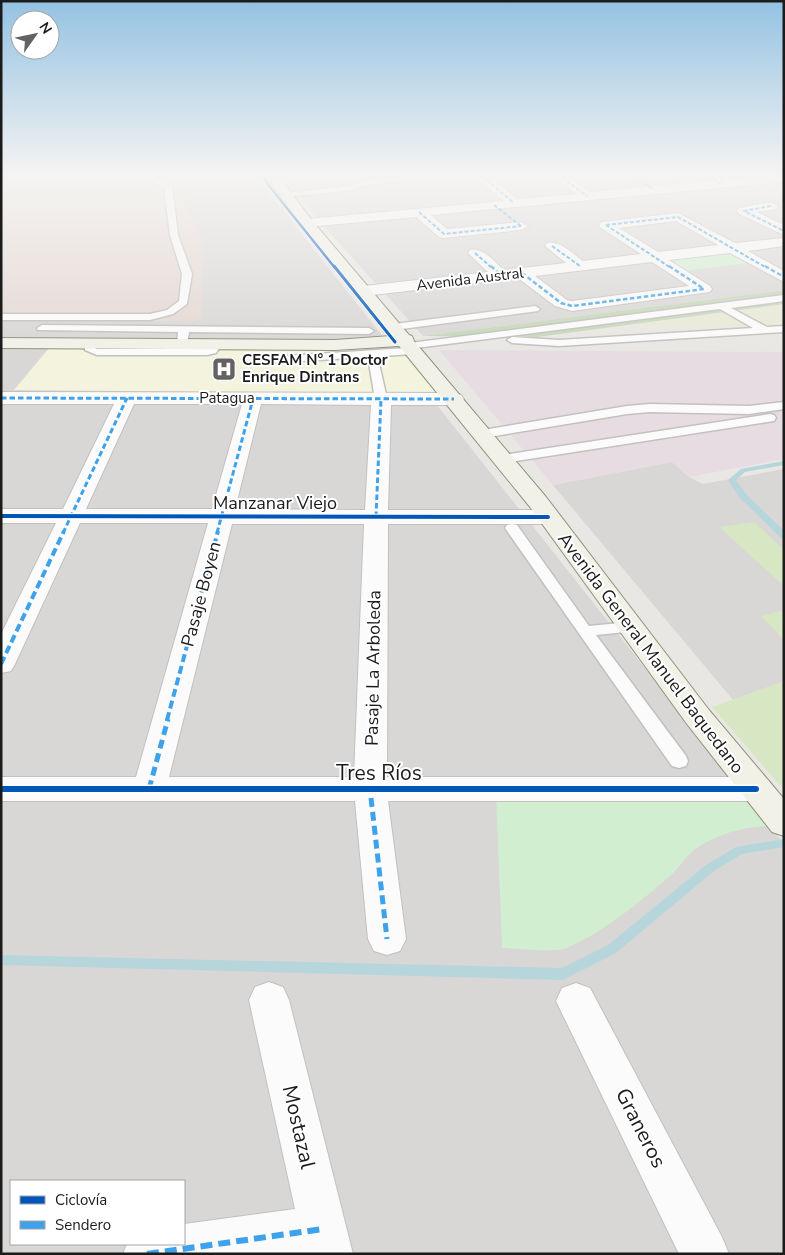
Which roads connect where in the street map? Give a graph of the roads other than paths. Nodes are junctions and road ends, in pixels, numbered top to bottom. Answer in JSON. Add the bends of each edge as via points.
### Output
{"nodes":[{"id":1,"x":174,"y":233,"type":"edge"},
{"id":2,"x":315,"y":233,"type":"edge"},
{"id":3,"x":442,"y":233,"type":"edge"},
{"id":4,"x":458,"y":233,"type":"edge"},
{"id":5,"x":618,"y":233,"type":"edge"},
{"id":6,"x":705,"y":233,"type":"edge"},
{"id":7,"x":784,"y":242,"type":"edge"},
{"id":8,"x":552,"y":246,"type":"dead end"},
{"id":9,"x":731,"y":248,"type":"junction"},
{"id":10,"x":475,"y":253,"type":"dead end"},
{"id":11,"x":655,"y":257,"type":"junction"},
{"id":12,"x":580,"y":266,"type":"junction"},
{"id":13,"x":522,"y":273,"type":"junction"},
{"id":14,"x":501,"y":275,"type":"junction"},
{"id":15,"x":784,"y":278,"type":"edge"},
{"id":16,"x":364,"y":292,"type":"junction"},
{"id":17,"x":784,"y":298,"type":"edge"},
{"id":18,"x":721,"y":306,"type":"junction"},
{"id":19,"x":535,"y":309,"type":"dead end"},
{"id":20,"x":1,"y":317,"type":"edge"},
{"id":21,"x":602,"y":322,"type":"junction"},
{"id":22,"x":30,"y":328,"type":"dead end"},
{"id":23,"x":784,"y":329,"type":"edge"},
{"id":24,"x":765,"y":330,"type":"junction"},
{"id":25,"x":368,"y":331,"type":"dead end"},
{"id":26,"x":183,"y":336,"type":"junction"},
{"id":27,"x":484,"y":337,"type":"junction"},
{"id":28,"x":631,"y":339,"type":"junction"},
{"id":29,"x":406,"y":341,"type":"junction"},
{"id":30,"x":1,"y":343,"type":"edge"},
{"id":31,"x":90,"y":343,"type":"junction"},
{"id":32,"x":217,"y":344,"type":"junction"},
{"id":33,"x":271,"y":360,"type":"dead end"},
{"id":34,"x":374,"y":363,"type":"dead end"},
{"id":35,"x":127,"y":398,"type":"junction"},
{"id":36,"x":252,"y":398,"type":"junction"},
{"id":37,"x":2,"y":399,"type":"edge"},
{"id":38,"x":381,"y":399,"type":"junction"},
{"id":39,"x":454,"y":399,"type":"junction"},
{"id":40,"x":784,"y":405,"type":"edge"},
{"id":41,"x":784,"y":416,"type":"edge"},
{"id":42,"x":483,"y":434,"type":"junction"},
{"id":43,"x":503,"y":459,"type":"junction"},
{"id":44,"x":1,"y":516,"type":"edge"},
{"id":45,"x":71,"y":516,"type":"junction"},
{"id":46,"x":222,"y":516,"type":"junction"},
{"id":47,"x":376,"y":517,"type":"junction"},
{"id":48,"x":548,"y":517,"type":"junction"},
{"id":49,"x":512,"y":528,"type":"dead end"},
{"id":50,"x":630,"y":627,"type":"junction"},
{"id":51,"x":585,"y":631,"type":"junction"},
{"id":52,"x":1,"y":664,"type":"edge"},
{"id":53,"x":678,"y":761,"type":"dead end"},
{"id":54,"x":1,"y":789,"type":"edge"},
{"id":55,"x":149,"y":789,"type":"junction"},
{"id":56,"x":756,"y":789,"type":"junction"},
{"id":57,"x":370,"y":790,"type":"junction"},
{"id":58,"x":784,"y":823,"type":"edge"},
{"id":59,"x":387,"y":939,"type":"dead end"},
{"id":60,"x":269,"y":1000,"type":"dead end"},
{"id":61,"x":576,"y":1002,"type":"dead end"},
{"id":62,"x":326,"y":1242,"type":"edge"},
{"id":63,"x":147,"y":1254,"type":"edge"},
{"id":64,"x":705,"y":1254,"type":"edge"}],
"edges":[{"from":1,"to":20,"type":"lane","via":[[187,274],[186,299],[170,312],[150,317]]},
{"from":2,"to":16,"type":"main road","name":"Avenida General Manuel Baquedano"},
{"from":3,"to":4,"type":"street"},
{"from":5,"to":11,"type":"street"},
{"from":6,"to":9,"type":"street"},
{"from":7,"to":9,"type":"street","name":"Avenida Austral"},
{"from":8,"to":12,"type":"street"},
{"from":9,"to":11,"type":"street","name":"Avenida Austral"},
{"from":9,"to":15,"type":"street"},
{"from":10,"to":14,"type":"street"},
{"from":11,"to":12,"type":"street","name":"Avenida Austral"},
{"from":11,"to":13,"type":"street","via":[[704,289],[572,306],[561,303]]},
{"from":12,"to":13,"type":"street","name":"Avenida Austral"},
{"from":13,"to":14,"type":"street","name":"Avenida Austral"},
{"from":14,"to":16,"type":"street","name":"Avenida Austral"},
{"from":16,"to":29,"type":"main road","name":"Avenida General Manuel Baquedano"},
{"from":17,"to":18,"type":"lane"},
{"from":18,"to":21,"type":"lane"},
{"from":18,"to":24,"type":"lane"},
{"from":19,"to":29,"type":"lane"},
{"from":21,"to":27,"type":"lane"},
{"from":21,"to":28,"type":"lane"},
{"from":22,"to":26,"type":"lane"},
{"from":23,"to":24,"type":"lane"},
{"from":24,"to":28,"type":"lane"},
{"from":25,"to":26,"type":"lane"},
{"from":26,"to":31,"type":"main road"},
{"from":26,"to":32,"type":"main road"},
{"from":27,"to":28,"type":"lane","via":[[539,343]]},
{"from":27,"to":29,"type":"lane"},
{"from":29,"to":32,"type":"main road","via":[[335,345]]},
{"from":29,"to":33,"type":"lane"},
{"from":29,"to":39,"type":"main road","name":"Avenida General Manuel Baquedano"},
{"from":30,"to":31,"type":"main road"},
{"from":31,"to":32,"type":"lane","via":[[91,351],[107,352],[207,352]]},
{"from":34,"to":38,"type":"lane"},
{"from":35,"to":36,"type":"street","name":"Patagua"},
{"from":35,"to":37,"type":"street","name":"Patagua"},
{"from":35,"to":45,"type":"street"},
{"from":36,"to":38,"type":"street","name":"Patagua"},
{"from":36,"to":46,"type":"street","name":"Pasaje Boyen"},
{"from":38,"to":39,"type":"street","name":"Patagua"},
{"from":38,"to":47,"type":"street","name":"Pasaje La Arboleda"},
{"from":39,"to":42,"type":"main road","name":"Avenida General Manuel Baquedano"},
{"from":40,"to":42,"type":"lane","via":[[749,410],[635,410]]},
{"from":41,"to":43,"type":"lane"},
{"from":42,"to":43,"type":"main road","name":"Avenida General Manuel Baquedano"},
{"from":43,"to":48,"type":"main road","name":"Avenida General Manuel Baquedano"},
{"from":44,"to":45,"type":"street","name":"Manzanar Viejo"},
{"from":45,"to":46,"type":"street","name":"Manzanar Viejo"},
{"from":45,"to":52,"type":"street"},
{"from":46,"to":47,"type":"street","name":"Manzanar Viejo"},
{"from":46,"to":55,"type":"street","name":"Pasaje Boyen"},
{"from":47,"to":48,"type":"street","name":"Manzanar Viejo"},
{"from":47,"to":57,"type":"street","name":"Pasaje La Arboleda"},
{"from":48,"to":50,"type":"main road","name":"Avenida General Manuel Baquedano"},
{"from":49,"to":51,"type":"lane"},
{"from":50,"to":51,"type":"lane"},
{"from":50,"to":56,"type":"main road","name":"Avenida General Manuel Baquedano"},
{"from":51,"to":53,"type":"lane"},
{"from":54,"to":55,"type":"street","name":"Tres Ríos"},
{"from":55,"to":57,"type":"street","name":"Tres Ríos"},
{"from":56,"to":57,"type":"street","name":"Tres Ríos"},
{"from":56,"to":58,"type":"main road","name":"Avenida General Manuel Baquedano"},
{"from":57,"to":59,"type":"street","name":"Pasaje La Arboleda"},
{"from":60,"to":62,"type":"street","name":"Mostazal"},
{"from":61,"to":64,"type":"street","name":"Graneros"},
{"from":62,"to":63,"type":"street"}]}
